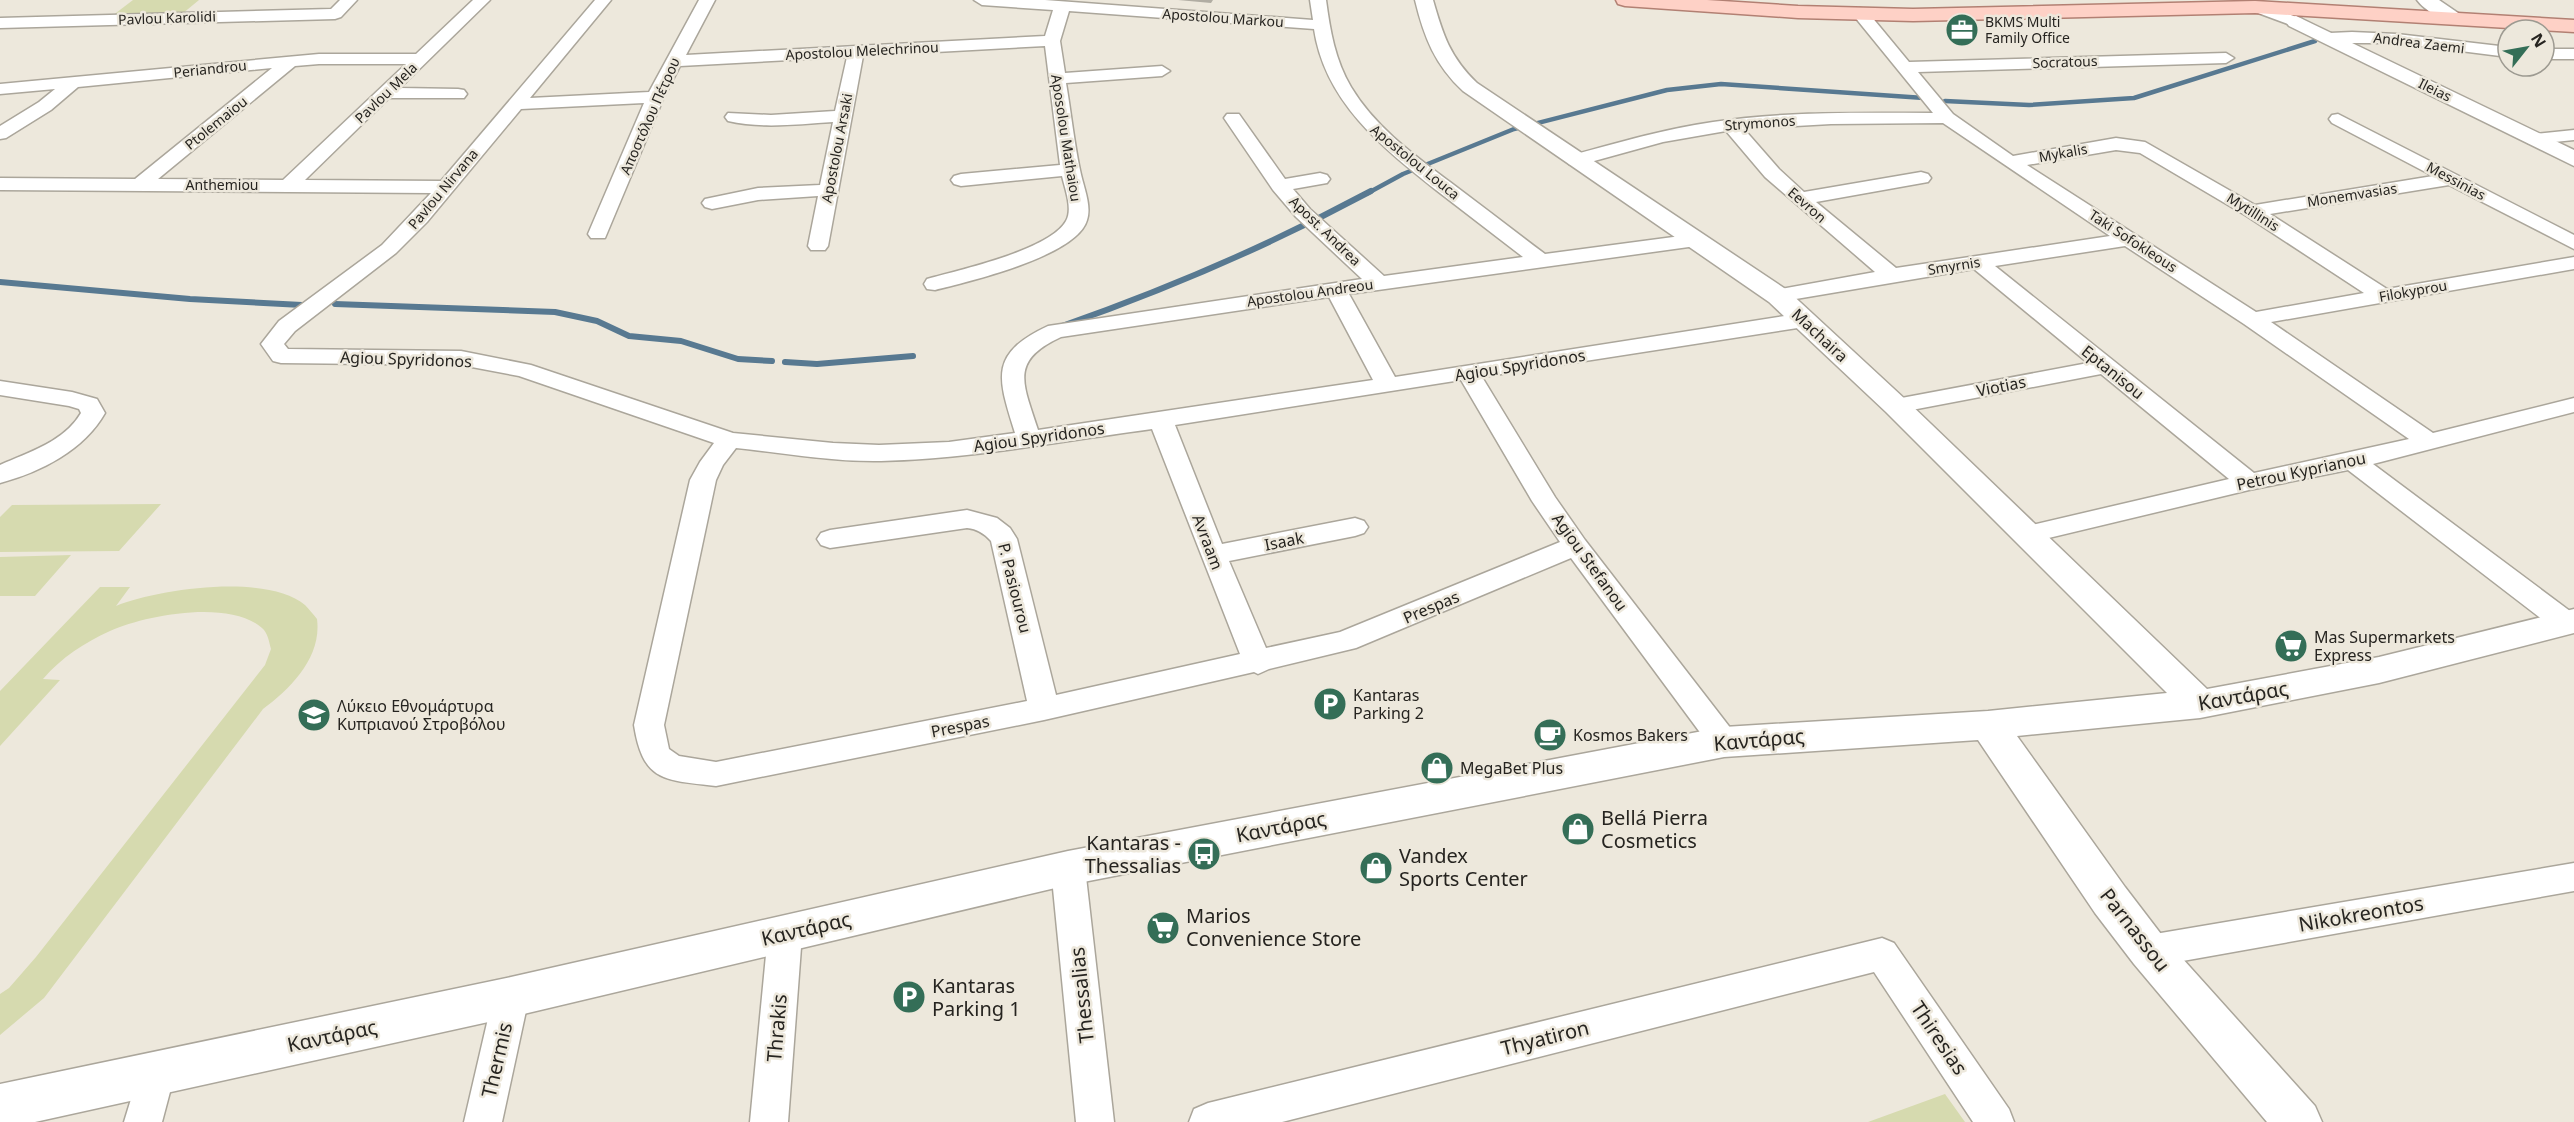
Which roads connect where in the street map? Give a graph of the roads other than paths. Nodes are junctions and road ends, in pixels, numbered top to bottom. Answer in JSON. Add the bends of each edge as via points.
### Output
{"nodes":[{"id":1,"x":350,"y":0,"type":"edge"},
{"id":2,"x":482,"y":0,"type":"edge"},
{"id":3,"x":603,"y":0,"type":"edge"},
{"id":4,"x":707,"y":0,"type":"edge"},
{"id":5,"x":982,"y":0,"type":"edge"},
{"id":6,"x":1318,"y":0,"type":"edge"},
{"id":7,"x":1424,"y":0,"type":"edge"},
{"id":8,"x":1625,"y":0,"type":"edge"},
{"id":9,"x":1763,"y":0,"type":"edge"},
{"id":10,"x":2099,"y":0,"type":"edge"},
{"id":11,"x":2320,"y":0,"type":"edge"},
{"id":12,"x":2264,"y":3,"type":"edge"},
{"id":13,"x":2431,"y":3,"type":"edge"},
{"id":14,"x":1062,"y":7,"type":"junction"},
{"id":15,"x":1860,"y":13,"type":"junction"},
{"id":16,"x":2293,"y":15,"type":"junction"},
{"id":17,"x":2574,"y":16,"type":"edge"},
{"id":18,"x":2454,"y":17,"type":"junction"},
{"id":19,"x":0,"y":23,"type":"edge"},
{"id":20,"x":1320,"y":25,"type":"junction"},
{"id":21,"x":2574,"y":26,"type":"edge"},
{"id":22,"x":2330,"y":38,"type":"junction"},
{"id":23,"x":1052,"y":41,"type":"junction"},
{"id":24,"x":856,"y":51,"type":"junction"},
{"id":25,"x":2496,"y":51,"type":"edge"},
{"id":26,"x":2556,"y":54,"type":"edge"},
{"id":27,"x":2574,"y":54,"type":"edge"},
{"id":28,"x":2226,"y":58,"type":"dead end"},
{"id":29,"x":421,"y":59,"type":"junction"},
{"id":30,"x":673,"y":61,"type":"junction"},
{"id":31,"x":290,"y":62,"type":"junction"},
{"id":32,"x":1904,"y":67,"type":"junction"},
{"id":33,"x":1162,"y":71,"type":"dead end"},
{"id":34,"x":1057,"y":79,"type":"junction"},
{"id":35,"x":71,"y":84,"type":"junction"},
{"id":36,"x":0,"y":89,"type":"edge"},
{"id":37,"x":387,"y":93,"type":"junction"},
{"id":38,"x":458,"y":93,"type":"dead end"},
{"id":39,"x":655,"y":97,"type":"junction"},
{"id":40,"x":516,"y":104,"type":"junction"},
{"id":41,"x":843,"y":116,"type":"junction"},
{"id":42,"x":734,"y":117,"type":"dead end"},
{"id":43,"x":1233,"y":118,"type":"dead end"},
{"id":44,"x":1947,"y":118,"type":"junction"},
{"id":45,"x":2338,"y":119,"type":"dead end"},
{"id":46,"x":1731,"y":125,"type":"junction"},
{"id":47,"x":0,"y":134,"type":"edge"},
{"id":48,"x":2574,"y":135,"type":"edge"},
{"id":49,"x":2534,"y":139,"type":"junction"},
{"id":50,"x":2115,"y":144,"type":"joint"},
{"id":51,"x":2574,"y":159,"type":"edge"},
{"id":52,"x":1576,"y":160,"type":"junction"},
{"id":53,"x":2010,"y":162,"type":"junction"},
{"id":54,"x":1070,"y":170,"type":"junction"},
{"id":55,"x":1320,"y":178,"type":"dead end"},
{"id":56,"x":1921,"y":178,"type":"dead end"},
{"id":57,"x":2452,"y":179,"type":"junction"},
{"id":58,"x":961,"y":180,"type":"dead end"},
{"id":59,"x":0,"y":184,"type":"edge"},
{"id":60,"x":141,"y":184,"type":"junction"},
{"id":61,"x":289,"y":185,"type":"junction"},
{"id":62,"x":1280,"y":186,"type":"junction"},
{"id":63,"x":444,"y":187,"type":"junction"},
{"id":64,"x":829,"y":190,"type":"junction"},
{"id":65,"x":1800,"y":200,"type":"junction"},
{"id":66,"x":712,"y":203,"type":"dead end"},
{"id":67,"x":2252,"y":211,"type":"junction"},
{"id":68,"x":598,"y":234,"type":"dead end"},
{"id":69,"x":2130,"y":239,"type":"junction"},
{"id":70,"x":1696,"y":240,"type":"junction"},
{"id":71,"x":2574,"y":243,"type":"edge"},
{"id":72,"x":818,"y":246,"type":"dead end"},
{"id":73,"x":1542,"y":262,"type":"junction"},
{"id":74,"x":1978,"y":262,"type":"junction"},
{"id":75,"x":2574,"y":263,"type":"edge"},
{"id":76,"x":1892,"y":275,"type":"junction"},
{"id":77,"x":1379,"y":283,"type":"junction"},
{"id":78,"x":935,"y":284,"type":"dead end"},
{"id":79,"x":1336,"y":290,"type":"junction"},
{"id":80,"x":1778,"y":296,"type":"junction"},
{"id":81,"x":2384,"y":296,"type":"junction"},
{"id":82,"x":2252,"y":319,"type":"junction"},
{"id":83,"x":1804,"y":320,"type":"junction"},
{"id":84,"x":280,"y":356,"type":"joint"},
{"id":85,"x":2106,"y":366,"type":"junction"},
{"id":86,"x":1468,"y":374,"type":"junction"},
{"id":87,"x":1387,"y":384,"type":"junction"},
{"id":88,"x":0,"y":388,"type":"edge"},
{"id":89,"x":2574,"y":405,"type":"edge"},
{"id":90,"x":1896,"y":406,"type":"junction"},
{"id":91,"x":1161,"y":420,"type":"junction"},
{"id":92,"x":1029,"y":438,"type":"junction"},
{"id":93,"x":729,"y":440,"type":"junction"},
{"id":94,"x":2429,"y":442,"type":"junction"},
{"id":95,"x":2353,"y":461,"type":"junction"},
{"id":96,"x":0,"y":475,"type":"edge"},
{"id":97,"x":2249,"y":482,"type":"junction"},
{"id":98,"x":1355,"y":527,"type":"dead end"},
{"id":99,"x":2028,"y":534,"type":"junction"},
{"id":100,"x":830,"y":539,"type":"dead end"},
{"id":101,"x":1576,"y":546,"type":"junction"},
{"id":102,"x":1213,"y":555,"type":"junction"},
{"id":103,"x":2570,"y":622,"type":"edge"},
{"id":104,"x":1258,"y":663,"type":"junction"},
{"id":105,"x":2200,"y":704,"type":"junction"},
{"id":106,"x":1044,"y":709,"type":"junction"},
{"id":107,"x":1988,"y":725,"type":"junction"},
{"id":108,"x":1724,"y":742,"type":"junction"},
{"id":109,"x":1068,"y":868,"type":"junction"},
{"id":110,"x":2574,"y":877,"type":"edge"},
{"id":111,"x":785,"y":934,"type":"junction"},
{"id":112,"x":2149,"y":951,"type":"junction"},
{"id":113,"x":1882,"y":954,"type":"joint"},
{"id":114,"x":511,"y":998,"type":"junction"},
{"id":115,"x":156,"y":1073,"type":"junction"},
{"id":116,"x":0,"y":1107,"type":"edge"},
{"id":117,"x":143,"y":1122,"type":"edge"},
{"id":118,"x":483,"y":1122,"type":"edge"},
{"id":119,"x":769,"y":1122,"type":"edge"},
{"id":120,"x":1095,"y":1122,"type":"edge"},
{"id":121,"x":1209,"y":1122,"type":"edge"},
{"id":122,"x":1995,"y":1122,"type":"edge"},
{"id":123,"x":2298,"y":1122,"type":"edge"}],
"edges":[{"from":1,"to":19,"type":"street","name":"Pavlou Karolidi","via":[[335,14]]},
{"from":2,"to":29,"type":"street","name":"Pavlou Mela"},
{"from":3,"to":40,"type":"street","name":"Pavlou Nirvana"},
{"from":4,"to":30,"type":"street","name":"Αποστόλου Πέτρου"},
{"from":5,"to":14,"type":"street","name":"Apostolou Markou"},
{"from":6,"to":20,"type":"street","name":"Apostolou Louca"},
{"from":7,"to":52,"type":"street","name":"Machaira","via":[[1435,42],[1446,63],[1470,87]]},
{"from":8,"to":15,"type":"main road"},
{"from":9,"to":10,"type":"main road","via":[[1911,5]]},
{"from":11,"to":13,"type":"main road"},
{"from":12,"to":15,"type":"main road","via":[[1913,15]]},
{"from":12,"to":16,"type":"main road"},
{"from":13,"to":17,"type":"main road"},
{"from":13,"to":18,"type":"street"},
{"from":14,"to":20,"type":"street","name":"Apostolou Markou"},
{"from":14,"to":23,"type":"street","name":"Aposolou Mathaiou"},
{"from":15,"to":32,"type":"street","name":"Taki Sofokleous"},
{"from":16,"to":18,"type":"main road"},
{"from":16,"to":22,"type":"street","name":"Ileias"},
{"from":18,"to":21,"type":"main road"},
{"from":20,"to":73,"type":"street","name":"Apostolou Louca","via":[[1339,82],[1372,129]]},
{"from":22,"to":25,"type":"street","name":"Andrea Zaemi","via":[[2352,35]]},
{"from":22,"to":49,"type":"street","name":"Ileias"},
{"from":23,"to":24,"type":"street","name":"Apostolou Melechrinou"},
{"from":23,"to":34,"type":"street","name":"Aposolou Mathaiou"},
{"from":24,"to":30,"type":"street","name":"Apostolou Melechrinou"},
{"from":24,"to":41,"type":"street","name":"Apostolou Arsaki"},
{"from":26,"to":27,"type":"street"},
{"from":28,"to":32,"type":"street","name":"Socratous"},
{"from":29,"to":31,"type":"street","name":"Periandrou"},
{"from":29,"to":37,"type":"street","name":"Pavlou Mela"},
{"from":30,"to":39,"type":"street","name":"Αποστόλου Πέτρου"},
{"from":31,"to":35,"type":"street","name":"Periandrou"},
{"from":31,"to":60,"type":"street","name":"Ptolemaiou"},
{"from":32,"to":44,"type":"street","name":"Taki Sofokleous"},
{"from":33,"to":34,"type":"street"},
{"from":34,"to":54,"type":"street","name":"Aposolou Mathaiou"},
{"from":35,"to":36,"type":"street","name":"Periandrou"},
{"from":35,"to":47,"type":"street","via":[[45,106]]},
{"from":37,"to":38,"type":"street"},
{"from":37,"to":61,"type":"street","name":"Pavlou Mela"},
{"from":39,"to":40,"type":"street"},
{"from":39,"to":68,"type":"street","name":"Αποστόλου Πέτρου"},
{"from":40,"to":63,"type":"street","name":"Pavlou Nirvana"},
{"from":41,"to":42,"type":"street","via":[[771,120]]},
{"from":41,"to":64,"type":"street","name":"Apostolou Arsaki"},
{"from":43,"to":62,"type":"street","name":"Apost. Andrea"},
{"from":44,"to":46,"type":"street","name":"Strymonos"},
{"from":44,"to":53,"type":"street","name":"Taki Sofokleous"},
{"from":45,"to":57,"type":"street","name":"Messinias"},
{"from":46,"to":52,"type":"street","name":"Strymonos"},
{"from":46,"to":65,"type":"street","name":"Eevron"},
{"from":48,"to":49,"type":"street"},
{"from":49,"to":51,"type":"street","name":"Ileias"},
{"from":50,"to":53,"type":"street","name":"Mykalis"},
{"from":50,"to":67,"type":"street","name":"Mytillinis","via":[[2155,153]]},
{"from":52,"to":70,"type":"street","name":"Machaira"},
{"from":53,"to":69,"type":"street","name":"Taki Sofokleous"},
{"from":54,"to":58,"type":"street"},
{"from":54,"to":78,"type":"street","name":"Aposolou Mathaiou","via":[[1078,204],[1077,220],[1067,233],[1014,261]]},
{"from":55,"to":62,"type":"street"},
{"from":56,"to":65,"type":"street"},
{"from":57,"to":67,"type":"street","name":"Monemvasias"},
{"from":57,"to":71,"type":"street","name":"Messinias"},
{"from":59,"to":60,"type":"street","name":"Anthemiou"},
{"from":60,"to":61,"type":"street","name":"Anthemiou"},
{"from":61,"to":63,"type":"street","name":"Anthemiou"},
{"from":62,"to":77,"type":"street","name":"Apost. Andrea","via":[[1313,223]]},
{"from":63,"to":84,"type":"street","name":"Pavlou Nirvana","via":[[390,249],[287,326],[272,344]]},
{"from":64,"to":66,"type":"street","via":[[758,194]]},
{"from":64,"to":72,"type":"street","name":"Apostolou Arsaki"},
{"from":65,"to":76,"type":"street","name":"Eevron"},
{"from":67,"to":81,"type":"street","name":"Mytillinis"},
{"from":69,"to":74,"type":"street","name":"Smyrnis"},
{"from":69,"to":82,"type":"street","name":"Taki Sofokleous"},
{"from":70,"to":73,"type":"street","name":"Apostolou Andreou"},
{"from":70,"to":80,"type":"street","name":"Machaira"},
{"from":73,"to":77,"type":"street","name":"Apostolou Andreou"},
{"from":74,"to":76,"type":"street","name":"Smyrnis"},
{"from":74,"to":85,"type":"street","name":"Eptanisou"},
{"from":75,"to":81,"type":"street","name":"Filokyprou"},
{"from":76,"to":80,"type":"street","name":"Smyrnis"},
{"from":77,"to":79,"type":"street","name":"Apostolou Andreou"},
{"from":79,"to":87,"type":"street"},
{"from":79,"to":92,"type":"street","name":"Apostolou Andreou","via":[[1082,326],[1039,338],[1026,345],[1014,360],[1011,382]]},
{"from":80,"to":83,"type":"street","name":"Machaira"},
{"from":81,"to":82,"type":"street","name":"Filokyprou"},
{"from":82,"to":94,"type":"street","name":"Taki Sofokleous"},
{"from":83,"to":86,"type":"street","name":"Agiou Spyridonos"},
{"from":83,"to":90,"type":"street","name":"Machaira"},
{"from":84,"to":93,"type":"street","name":"Agiou Spyridonos","via":[[461,358],[524,370]]},
{"from":85,"to":90,"type":"street","name":"Viotias"},
{"from":85,"to":97,"type":"street","name":"Eptanisou"},
{"from":86,"to":87,"type":"street","name":"Agiou Spyridonos"},
{"from":86,"to":101,"type":"street","name":"Agiou Stefanou"},
{"from":87,"to":91,"type":"street","name":"Agiou Spyridonos"},
{"from":88,"to":96,"type":"street","via":[[72,399],[89,404],[93,413],[83,429],[66,443]]},
{"from":89,"to":94,"type":"street","name":"Petrou Kyprianou"},
{"from":90,"to":99,"type":"street","name":"Machaira"},
{"from":91,"to":92,"type":"street","name":"Agiou Spyridonos"},
{"from":91,"to":102,"type":"street","name":"Avraam"},
{"from":92,"to":93,"type":"street","name":"Agiou Spyridonos","via":[[949,450],[879,453]]},
{"from":93,"to":106,"type":"street","name":"Prespas","via":[[703,480],[649,725],[656,756],[661,761],[683,770],[716,774]]},
{"from":94,"to":95,"type":"street","name":"Petrou Kyprianou"},
{"from":95,"to":97,"type":"street","name":"Petrou Kyprianou"},
{"from":95,"to":103,"type":"street"},
{"from":97,"to":99,"type":"street","name":"Petrou Kyprianou"},
{"from":98,"to":102,"type":"street","name":"Isaak"},
{"from":99,"to":105,"type":"street","name":"Machaira"},
{"from":100,"to":106,"type":"street","name":"P. Pasiourou","via":[[967,519],[990,525],[1004,539]]},
{"from":101,"to":104,"type":"street","name":"Prespas","via":[[1346,641]]},
{"from":101,"to":108,"type":"street","name":"Agiou Stefanou"},
{"from":102,"to":104,"type":"street","name":"Avraam"},
{"from":103,"to":105,"type":"street","name":"Καντάρας","via":[[2379,670]]},
{"from":104,"to":106,"type":"street","name":"Prespas"},
{"from":105,"to":107,"type":"street","name":"Καντάρας"},
{"from":107,"to":108,"type":"street","name":"Καντάρας"},
{"from":107,"to":112,"type":"street","name":"Parnassou"},
{"from":108,"to":109,"type":"street","name":"Καντάρας"},
{"from":109,"to":111,"type":"street","name":"Καντάρας"},
{"from":109,"to":120,"type":"street","name":"Thessalias"},
{"from":110,"to":112,"type":"street","name":"Nikokreontos"},
{"from":111,"to":114,"type":"street","name":"Καντάρας"},
{"from":111,"to":119,"type":"street","name":"Thrakis"},
{"from":112,"to":123,"type":"street","name":"Parnassou"},
{"from":113,"to":121,"type":"street","name":"Thyatiron"},
{"from":113,"to":122,"type":"street","name":"Thiresias"},
{"from":114,"to":115,"type":"street","name":"Καντάρας"},
{"from":114,"to":118,"type":"street","name":"Thermis"},
{"from":115,"to":116,"type":"street","name":"Καντάρας"},
{"from":115,"to":117,"type":"street"}]}
